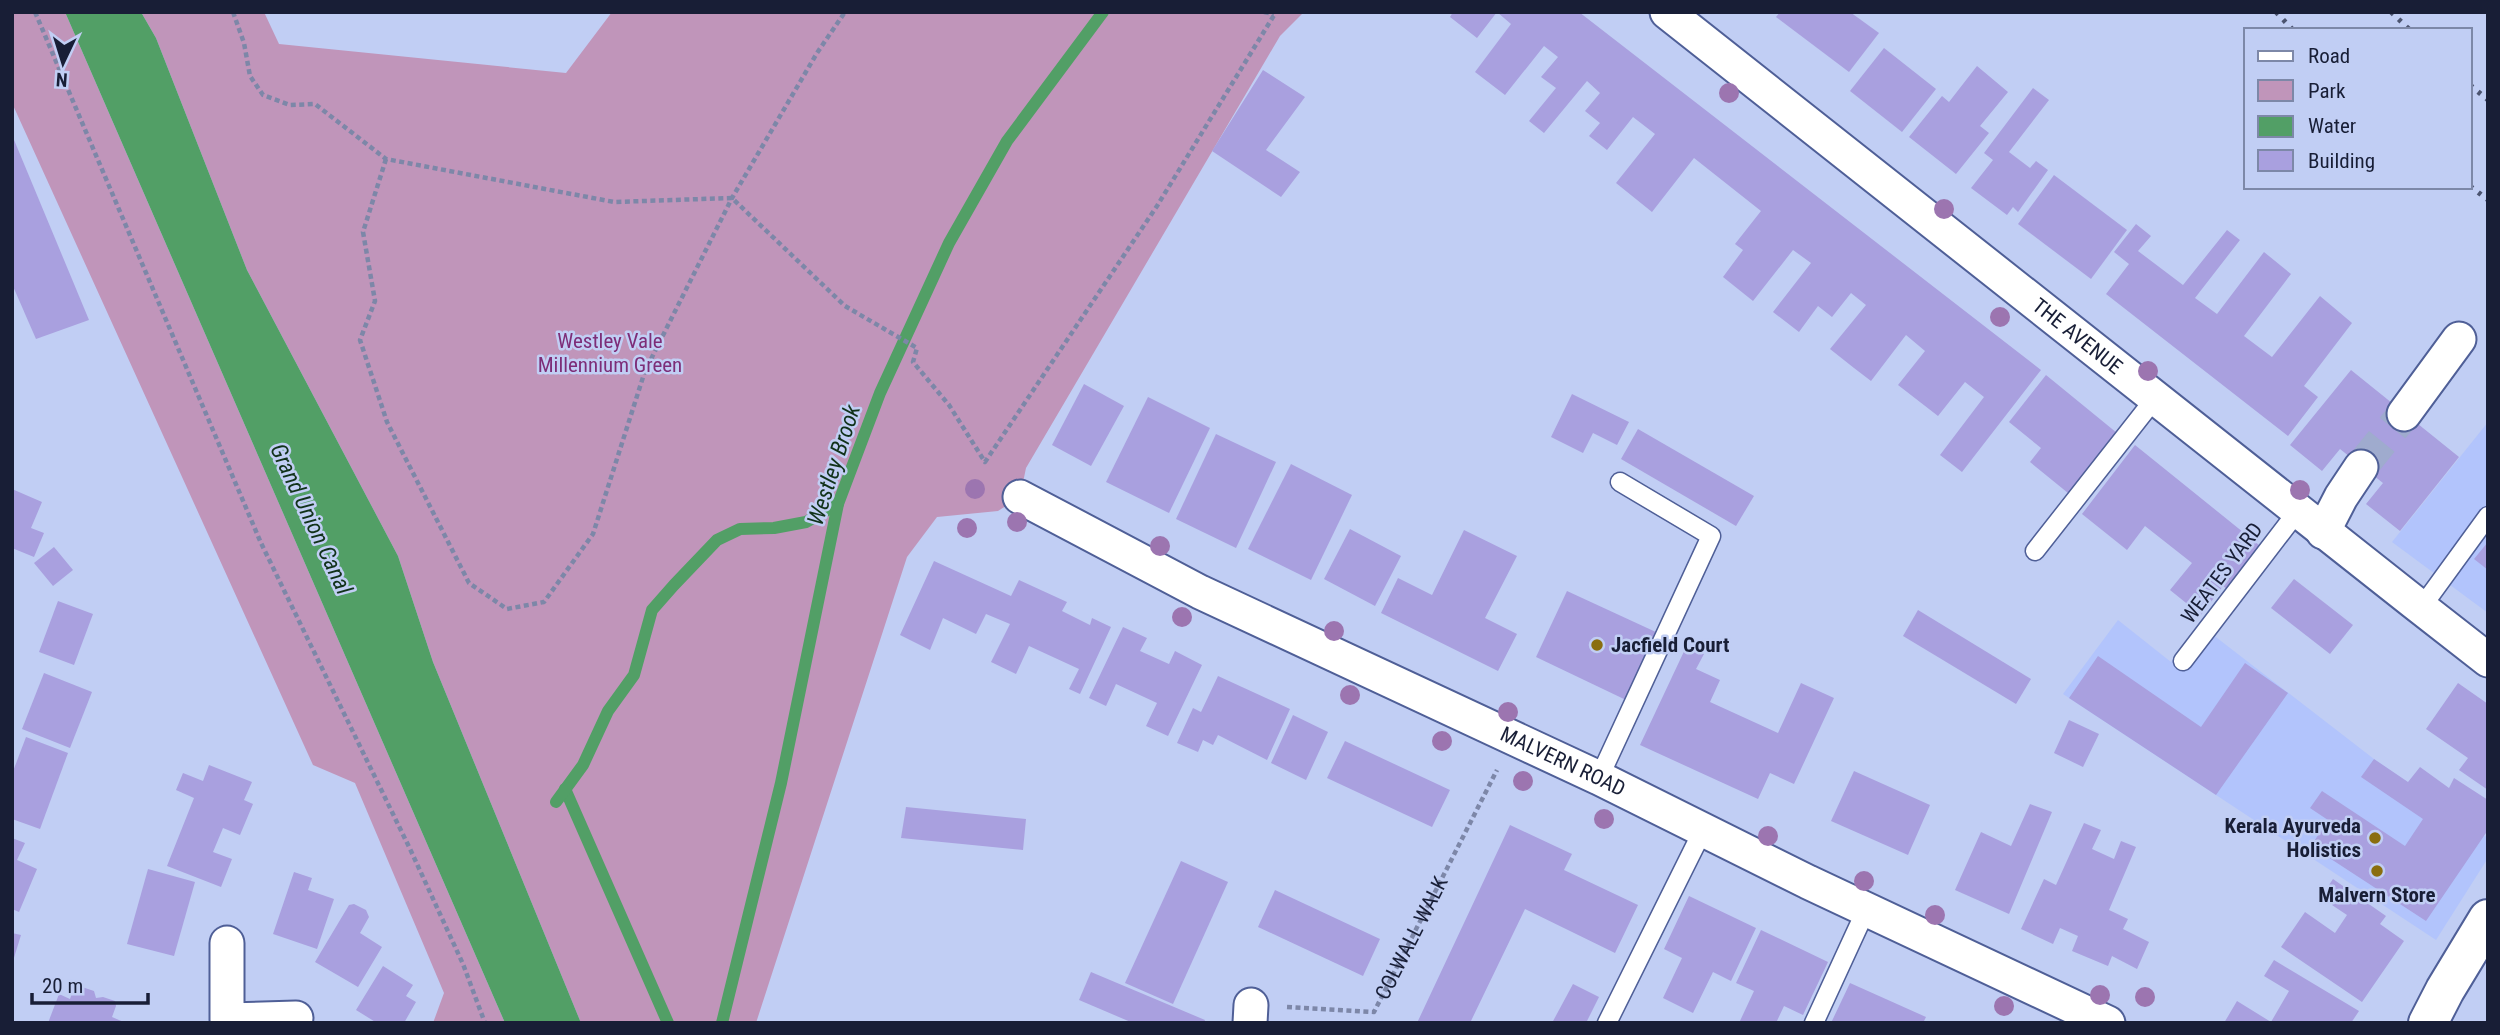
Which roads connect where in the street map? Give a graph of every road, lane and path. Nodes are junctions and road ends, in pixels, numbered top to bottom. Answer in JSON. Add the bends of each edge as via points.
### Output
{"nodes":[{"id":1,"x":35,"y":12,"type":"edge"},
{"id":2,"x":233,"y":12,"type":"edge"},
{"id":3,"x":845,"y":12,"type":"edge"},
{"id":4,"x":1264,"y":12,"type":"edge"},
{"id":5,"x":1667,"y":12,"type":"edge"},
{"id":6,"x":1275,"y":13,"type":"edge"},
{"id":7,"x":387,"y":159,"type":"junction"},
{"id":8,"x":732,"y":198,"type":"junction"},
{"id":9,"x":2459,"y":339,"type":"dead end"},
{"id":10,"x":2156,"y":397,"type":"junction"},
{"id":11,"x":2404,"y":414,"type":"tunnel mouth"},
{"id":12,"x":985,"y":462,"type":"junction"},
{"id":13,"x":990,"y":467,"type":"dead end"},
{"id":14,"x":2361,"y":467,"type":"tunnel mouth"},
{"id":15,"x":1620,"y":482,"type":"dead end"},
{"id":16,"x":1020,"y":497,"type":"dead end"},
{"id":17,"x":2297,"y":512,"type":"junction"},
{"id":18,"x":2488,"y":516,"type":"edge"},
{"id":19,"x":2323,"y":532,"type":"junction"},
{"id":20,"x":2035,"y":551,"type":"dead end"},
{"id":21,"x":2421,"y":608,"type":"junction"},
{"id":22,"x":2488,"y":660,"type":"edge"},
{"id":23,"x":2183,"y":661,"type":"dead end"},
{"id":24,"x":1513,"y":738,"type":"junction"},
{"id":25,"x":1599,"y":778,"type":"junction"},
{"id":26,"x":1703,"y":830,"type":"junction"},
{"id":27,"x":1866,"y":910,"type":"junction"},
{"id":28,"x":2488,"y":919,"type":"edge"},
{"id":29,"x":227,"y":943,"type":"dead end"},
{"id":30,"x":1251,"y":1014,"type":"edge"},
{"id":31,"x":299,"y":1020,"type":"edge"},
{"id":32,"x":227,"y":1022,"type":"edge"},
{"id":33,"x":485,"y":1023,"type":"edge"},
{"id":34,"x":1607,"y":1023,"type":"edge"},
{"id":35,"x":1814,"y":1023,"type":"edge"},
{"id":36,"x":2108,"y":1023,"type":"edge"},
{"id":37,"x":2428,"y":1023,"type":"edge"}],
"edges":[{"from":1,"to":33,"type":"path","via":[[261,543],[411,851]]},
{"from":2,"to":7,"type":"path","via":[[250,76],[263,95],[290,105],[315,104]]},
{"from":3,"to":8,"type":"path"},
{"from":4,"to":6,"type":"path"},
{"from":5,"to":10,"type":"street","name":"THE AVENUE"},
{"from":6,"to":12,"type":"path","via":[[1157,206]]},
{"from":7,"to":8,"type":"path","via":[[614,202]]},
{"from":7,"to":8,"type":"path","via":[[363,232],[375,301],[360,341],[387,422],[469,583],[507,609],[544,602],[593,534],[645,371]]},
{"from":8,"to":12,"type":"path","via":[[845,306],[917,348],[913,362],[949,405]]},
{"from":9,"to":11,"type":"street"},
{"from":10,"to":17,"type":"street","name":"THE AVENUE"},
{"from":10,"to":20,"type":"lane"},
{"from":12,"to":13,"type":"path"},
{"from":14,"to":19,"type":"street"},
{"from":15,"to":25,"type":"lane","via":[[1711,536]]},
{"from":16,"to":24,"type":"street","name":"MALVERN ROAD","via":[[1200,592]]},
{"from":17,"to":19,"type":"street","name":"THE AVENUE"},
{"from":17,"to":23,"type":"lane","name":"WEATES YARD"},
{"from":18,"to":21,"type":"lane"},
{"from":19,"to":21,"type":"street","name":"THE AVENUE"},
{"from":21,"to":22,"type":"street","name":"THE AVENUE"},
{"from":24,"to":25,"type":"street","name":"MALVERN ROAD"},
{"from":24,"to":30,"type":"path","name":"COLWALL WALK","via":[[1374,1012]]},
{"from":25,"to":26,"type":"street","name":"MALVERN ROAD"},
{"from":26,"to":27,"type":"street","name":"MALVERN ROAD"},
{"from":26,"to":34,"type":"lane"},
{"from":27,"to":35,"type":"lane"},
{"from":27,"to":36,"type":"street","name":"MALVERN ROAD"},
{"from":28,"to":37,"type":"main road"},
{"from":29,"to":32,"type":"street"},
{"from":31,"to":32,"type":"street"}]}
